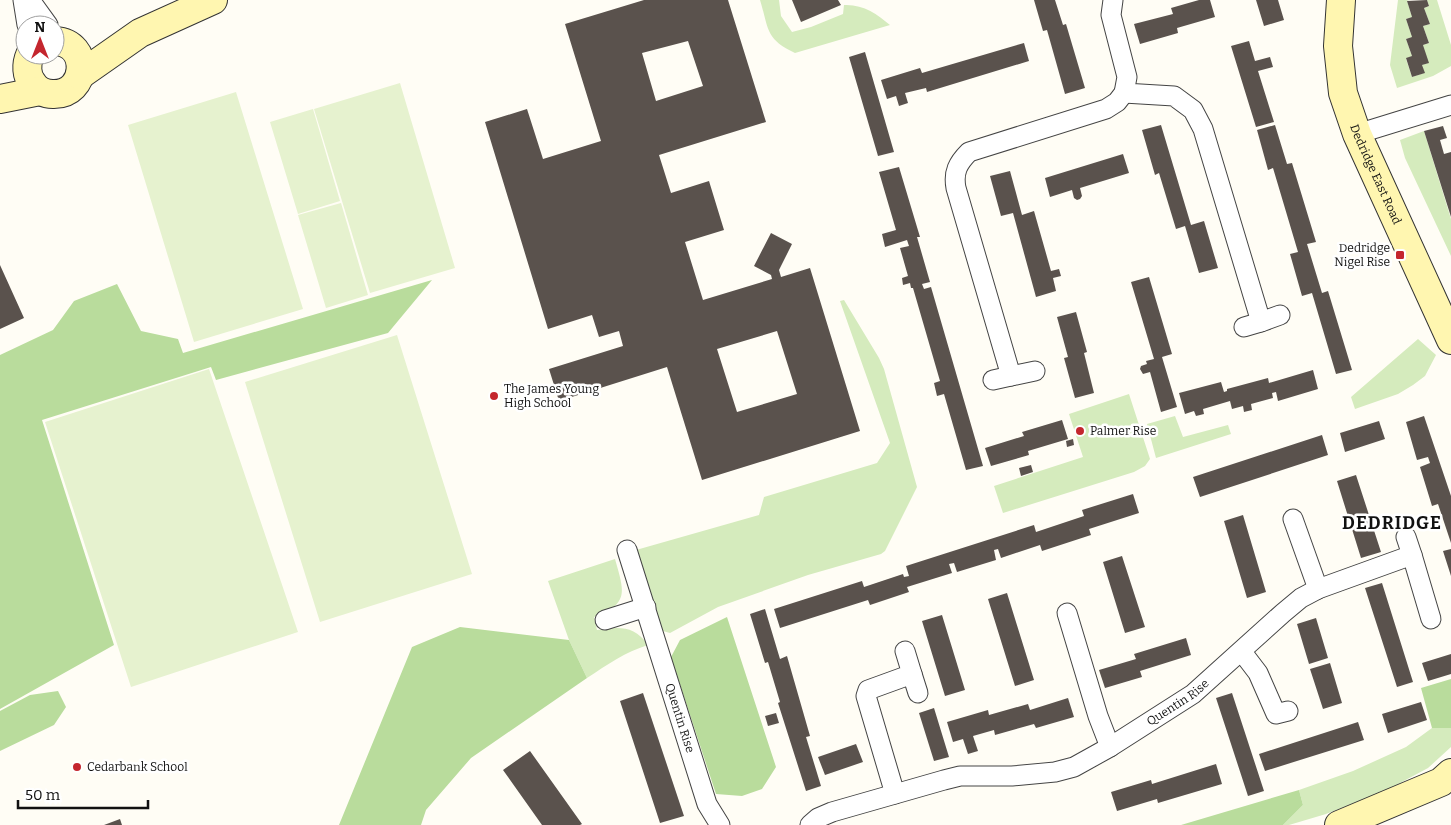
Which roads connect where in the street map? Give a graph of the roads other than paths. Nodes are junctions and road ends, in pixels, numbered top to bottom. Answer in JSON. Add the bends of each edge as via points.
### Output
{"nodes":[{"id":1,"x":23,"y":0,"type":"edge"},
{"id":2,"x":30,"y":0,"type":"edge"},
{"id":3,"x":213,"y":0,"type":"edge"},
{"id":4,"x":1113,"y":0,"type":"edge"},
{"id":5,"x":1341,"y":0,"type":"edge"},
{"id":6,"x":25,"y":15,"type":"edge"},
{"id":7,"x":41,"y":15,"type":"edge"},
{"id":8,"x":140,"y":33,"type":"junction"},
{"id":9,"x":65,"y":37,"type":"edge"},
{"id":10,"x":65,"y":44,"type":"edge"},
{"id":11,"x":21,"y":65,"type":"edge"},
{"id":12,"x":28,"y":65,"type":"edge"},
{"id":13,"x":80,"y":75,"type":"junction"},
{"id":14,"x":0,"y":82,"type":"edge"},
{"id":15,"x":40,"y":91,"type":"junction"},
{"id":16,"x":1124,"y":93,"type":"junction"},
{"id":17,"x":0,"y":99,"type":"edge"},
{"id":18,"x":1451,"y":105,"type":"edge"},
{"id":19,"x":1357,"y":134,"type":"junction"},
{"id":20,"x":1280,"y":315,"type":"dead end"},
{"id":21,"x":1451,"y":340,"type":"edge"},
{"id":22,"x":1035,"y":372,"type":"dead end"},
{"id":23,"x":1293,"y":519,"type":"dead end"},
{"id":24,"x":1406,"y":537,"type":"dead end"},
{"id":25,"x":627,"y":550,"type":"dead end"},
{"id":26,"x":1412,"y":555,"type":"junction"},
{"id":27,"x":1318,"y":589,"type":"junction"},
{"id":28,"x":646,"y":607,"type":"junction"},
{"id":29,"x":1067,"y":613,"type":"dead end"},
{"id":30,"x":1431,"y":619,"type":"dead end"},
{"id":31,"x":605,"y":620,"type":"dead end"},
{"id":32,"x":905,"y":651,"type":"dead end"},
{"id":33,"x":1242,"y":652,"type":"junction"},
{"id":34,"x":912,"y":674,"type":"junction"},
{"id":35,"x":918,"y":693,"type":"dead end"},
{"id":36,"x":1275,"y":714,"type":"dead end"},
{"id":37,"x":1110,"y":747,"type":"junction"},
{"id":38,"x":1451,"y":773,"type":"edge"},
{"id":39,"x":895,"y":794,"type":"junction"},
{"id":40,"x":720,"y":825,"type":"edge"},
{"id":41,"x":810,"y":825,"type":"edge"},
{"id":42,"x":1339,"y":825,"type":"edge"}],
"edges":[{"from":1,"to":6,"type":"street"},
{"from":2,"to":7,"type":"street"},
{"from":3,"to":8,"type":"street"},
{"from":4,"to":16,"type":"street","via":[[1111,15],[1128,77]]},
{"from":5,"to":19,"type":"street","name":"Dedridge East Road","via":[[1338,46],[1343,93]]},
{"from":8,"to":9,"type":"street"},
{"from":8,"to":13,"type":"street"},
{"from":10,"to":13,"type":"street","via":[[80,57]]},
{"from":11,"to":14,"type":"street"},
{"from":12,"to":15,"type":"street","via":[[29,78]]},
{"from":13,"to":15,"type":"street","via":[[68,91],[59,94]]},
{"from":15,"to":17,"type":"street"},
{"from":16,"to":20,"type":"street","via":[[1174,96],[1193,110],[1203,128],[1252,325]]},
{"from":16,"to":22,"type":"street","via":[[1106,109],[969,152],[960,161],[956,172],[956,188],[1002,378]]},
{"from":18,"to":19,"type":"street"},
{"from":19,"to":21,"type":"street","name":"Dedridge East Road"},
{"from":23,"to":27,"type":"street"},
{"from":24,"to":26,"type":"street"},
{"from":25,"to":28,"type":"street","name":"Quentin Rise"},
{"from":26,"to":27,"type":"street","name":"Quentin Rise"},
{"from":26,"to":30,"type":"street"},
{"from":27,"to":33,"type":"street","name":"Quentin Rise","via":[[1286,610]]},
{"from":28,"to":31,"type":"street"},
{"from":28,"to":40,"type":"street","name":"Quentin Rise","via":[[707,804]]},
{"from":29,"to":37,"type":"street"},
{"from":32,"to":34,"type":"street"},
{"from":33,"to":36,"type":"street","via":[[1258,673]]},
{"from":33,"to":37,"type":"street","name":"Quentin Rise","via":[[1193,694]]},
{"from":34,"to":35,"type":"street"},
{"from":34,"to":39,"type":"street","via":[[868,690],[866,696]]},
{"from":37,"to":39,"type":"street","name":"Quentin Rise","via":[[1074,766],[1054,772],[960,776]]},
{"from":38,"to":42,"type":"street","via":[[1441,782]]},
{"from":39,"to":41,"type":"street","name":"Quentin Rise","via":[[832,812]]}]}
